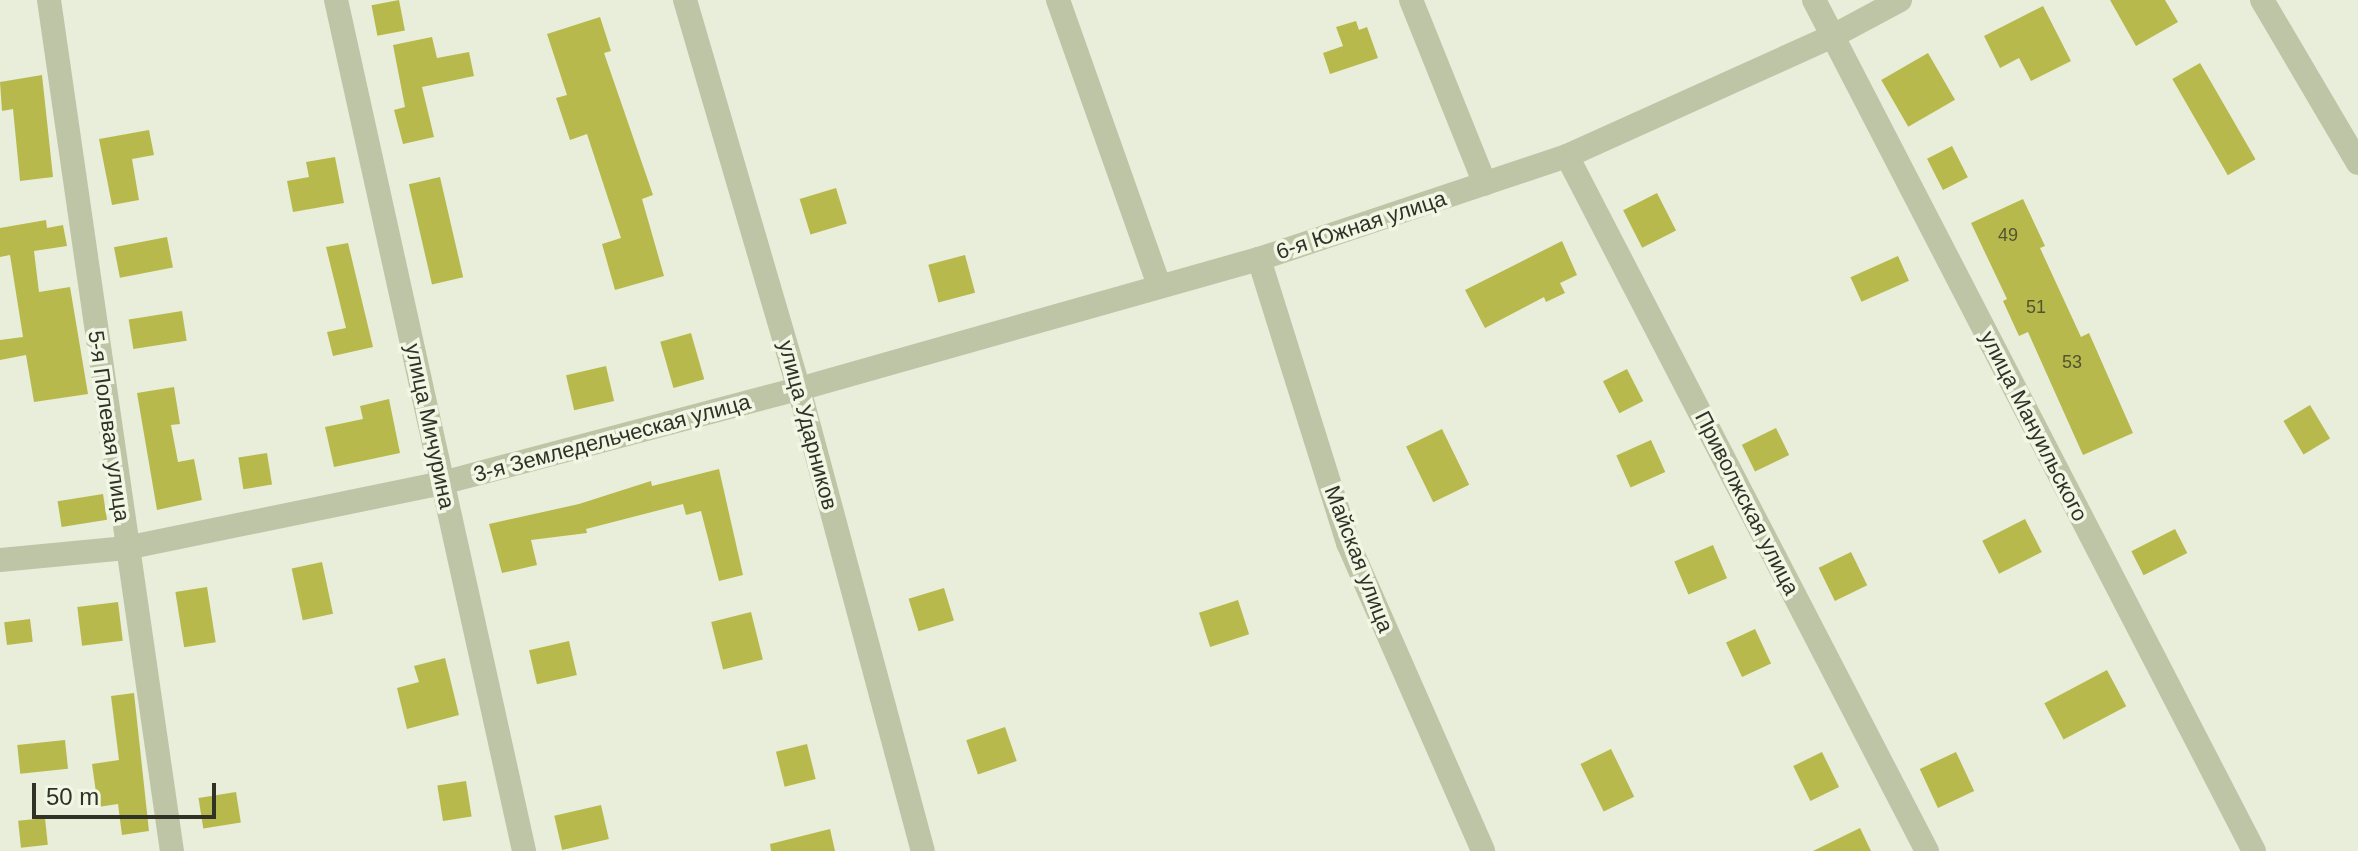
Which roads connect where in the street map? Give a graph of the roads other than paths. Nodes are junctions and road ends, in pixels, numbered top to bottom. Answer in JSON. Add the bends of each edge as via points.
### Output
{"nodes":[{"id":1,"x":49,"y":0,"type":"edge"},
{"id":2,"x":336,"y":0,"type":"edge"},
{"id":3,"x":685,"y":0,"type":"edge"},
{"id":4,"x":1058,"y":0,"type":"edge"},
{"id":5,"x":1411,"y":0,"type":"edge"},
{"id":6,"x":1814,"y":0,"type":"edge"},
{"id":7,"x":1900,"y":0,"type":"edge"},
{"id":8,"x":2262,"y":0,"type":"edge"},
{"id":9,"x":1833,"y":36,"type":"junction"},
{"id":10,"x":1567,"y":156,"type":"junction"},
{"id":11,"x":2358,"y":163,"type":"edge"},
{"id":12,"x":1485,"y":184,"type":"junction"},
{"id":13,"x":1259,"y":259,"type":"junction"},
{"id":14,"x":1159,"y":285,"type":"junction"},
{"id":15,"x":799,"y":389,"type":"junction"},
{"id":16,"x":442,"y":483,"type":"junction"},
{"id":17,"x":126,"y":548,"type":"junction"},
{"id":18,"x":0,"y":560,"type":"edge"},
{"id":19,"x":172,"y":851,"type":"edge"},
{"id":20,"x":524,"y":851,"type":"edge"},
{"id":21,"x":923,"y":851,"type":"edge"},
{"id":22,"x":1483,"y":851,"type":"edge"},
{"id":23,"x":1927,"y":851,"type":"edge"},
{"id":24,"x":2254,"y":851,"type":"edge"}],
"edges":[{"from":1,"to":17,"type":"street","name":"5-я Полевая улица"},
{"from":2,"to":16,"type":"street","name":"улица Мичурина"},
{"from":3,"to":15,"type":"street","name":"улица Ударников"},
{"from":4,"to":14,"type":"street"},
{"from":5,"to":12,"type":"street"},
{"from":6,"to":9,"type":"street","name":"улица Мануильского"},
{"from":7,"to":9,"type":"street","name":"6-я Южная улица"},
{"from":8,"to":11,"type":"street"},
{"from":9,"to":10,"type":"street","name":"6-я Южная улица"},
{"from":9,"to":24,"type":"street","name":"улица Мануильского"},
{"from":10,"to":12,"type":"street","name":"6-я Южная улица"},
{"from":10,"to":23,"type":"street","name":"Приволжская улица"},
{"from":12,"to":13,"type":"street","name":"6-я Южная улица"},
{"from":13,"to":14,"type":"street","name":"6-я Южная улица"},
{"from":13,"to":22,"type":"street","name":"Майская улица","via":[[1348,543]]},
{"from":14,"to":15,"type":"street","name":"6-я Южная улица"},
{"from":15,"to":16,"type":"street","name":"3-я Земледельческая улица"},
{"from":15,"to":21,"type":"street","name":"улица Ударников"},
{"from":16,"to":17,"type":"street","name":"3-я Земледельческая улица"},
{"from":16,"to":20,"type":"street","name":"улица Мичурина"},
{"from":17,"to":18,"type":"street","name":"3-я Земледельческая улица"},
{"from":17,"to":19,"type":"street","name":"5-я Полевая улица"}]}
